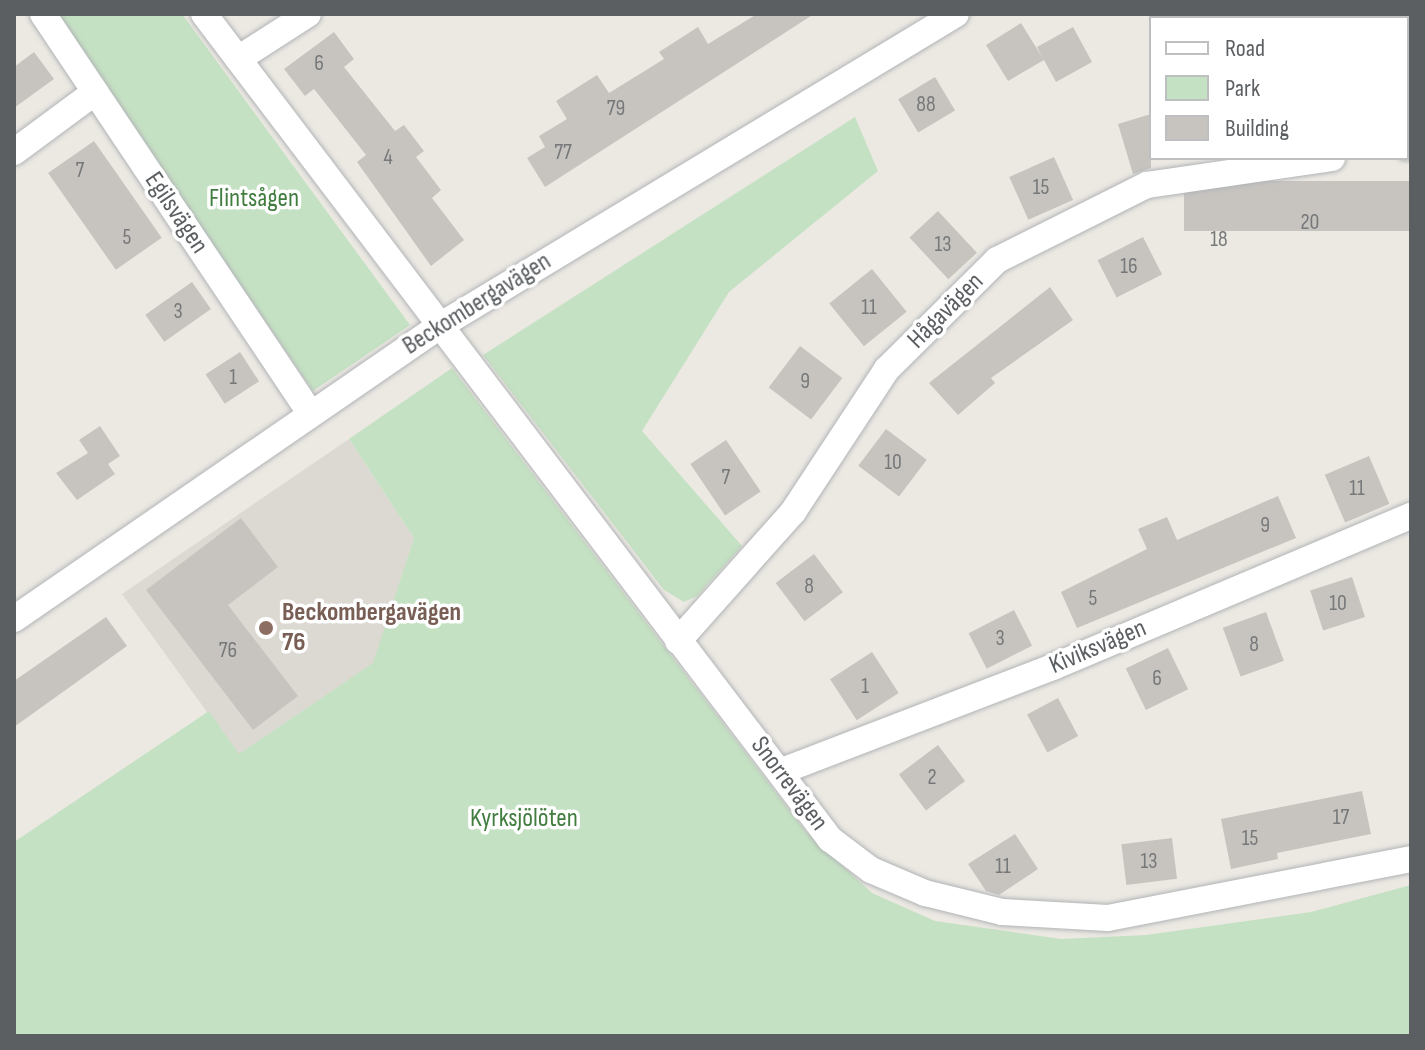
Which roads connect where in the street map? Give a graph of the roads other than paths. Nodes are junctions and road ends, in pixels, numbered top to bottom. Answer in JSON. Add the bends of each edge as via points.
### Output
{"nodes":[{"id":1,"x":43,"y":14,"type":"edge"},
{"id":2,"x":204,"y":14,"type":"edge"},
{"id":3,"x":308,"y":14,"type":"edge"},
{"id":4,"x":956,"y":14,"type":"edge"},
{"id":5,"x":238,"y":59,"type":"junction"},
{"id":6,"x":95,"y":92,"type":"junction"},
{"id":7,"x":14,"y":152,"type":"edge"},
{"id":8,"x":1318,"y":160,"type":"edge"},
{"id":9,"x":438,"y":327,"type":"junction"},
{"id":10,"x":309,"y":412,"type":"junction"},
{"id":11,"x":1411,"y":516,"type":"edge"},
{"id":12,"x":14,"y":619,"type":"edge"},
{"id":13,"x":678,"y":641,"type":"junction"},
{"id":14,"x":782,"y":771,"type":"junction"},
{"id":15,"x":1411,"y":859,"type":"edge"}],
"edges":[{"from":1,"to":6,"type":"street","name":"Egilsvägen"},
{"from":2,"to":5,"type":"street"},
{"from":3,"to":5,"type":"street"},
{"from":4,"to":9,"type":"street","name":"Beckombergavägen"},
{"from":5,"to":9,"type":"street"},
{"from":6,"to":7,"type":"street"},
{"from":6,"to":10,"type":"street","name":"Egilsvägen"},
{"from":8,"to":13,"type":"street","name":"Hågavägen","via":[[1147,185],[997,260],[887,369],[793,512]]},
{"from":9,"to":10,"type":"street","name":"Beckombergavägen"},
{"from":9,"to":13,"type":"street","name":"Snorrevägen"},
{"from":10,"to":12,"type":"street","name":"Beckombergavägen"},
{"from":11,"to":14,"type":"street","name":"Kiviksvägen","via":[[1053,667]]},
{"from":13,"to":14,"type":"street","name":"Snorrevägen"},
{"from":14,"to":15,"type":"street","name":"Snorrevägen","via":[[830,839],[871,870],[925,893],[1002,912],[1122,916]]}]}
